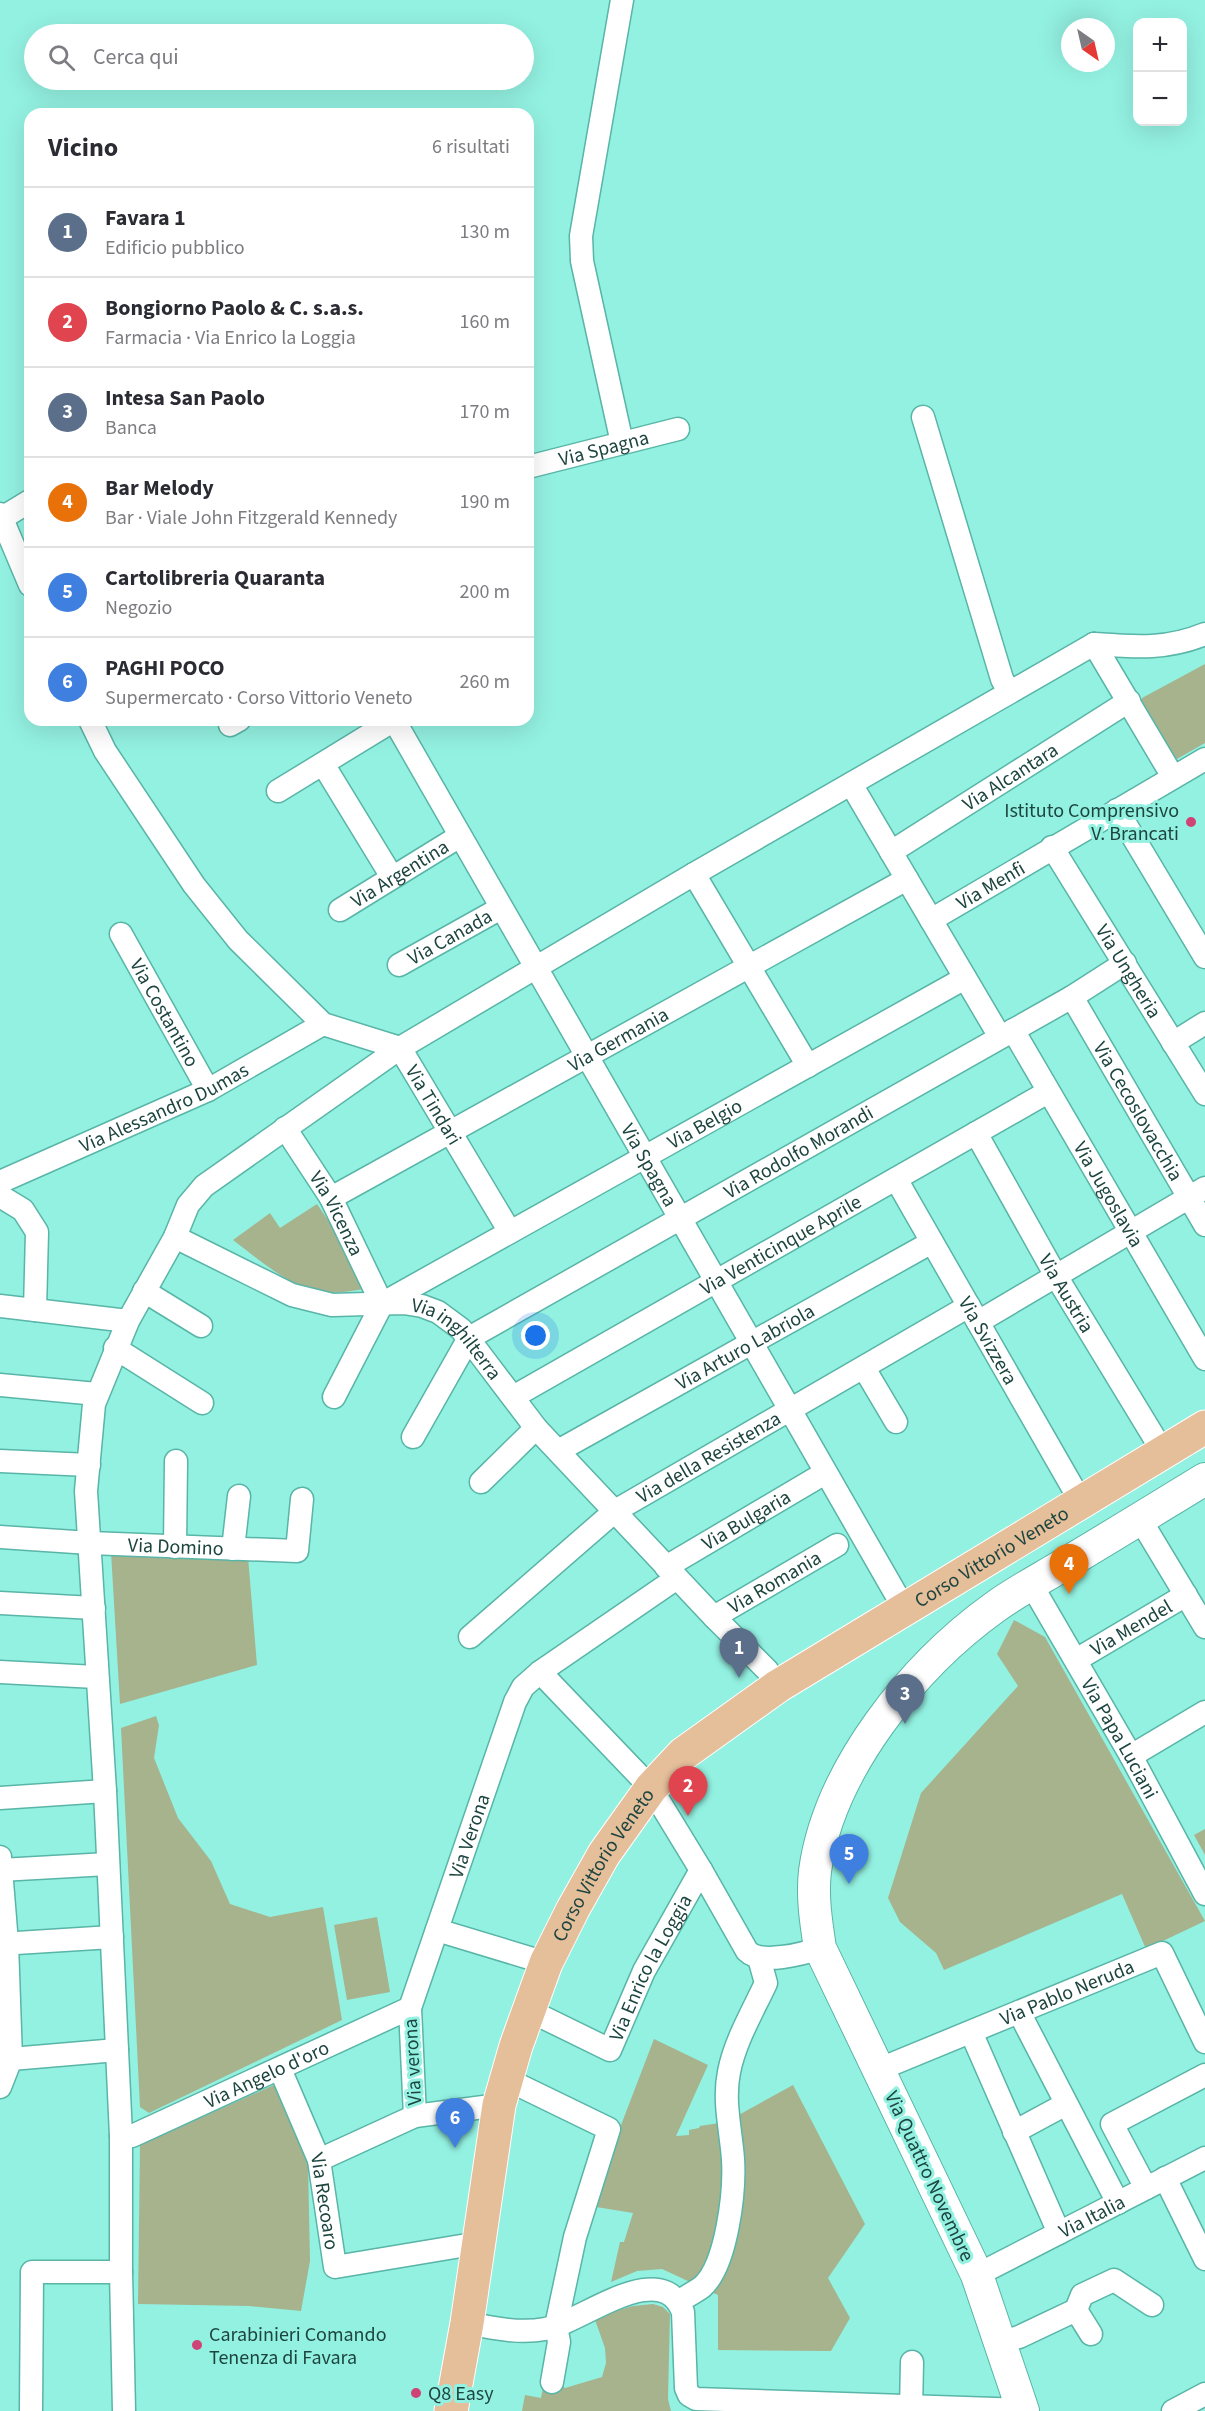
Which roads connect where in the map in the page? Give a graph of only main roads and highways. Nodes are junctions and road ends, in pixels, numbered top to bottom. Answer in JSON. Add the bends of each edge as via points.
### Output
{"nodes":[{"id":1,"x":1205,"y":1427,"type":"edge"},
{"id":2,"x":451,"y":2411,"type":"edge"}],
"edges":[{"from":1,"to":2,"type":"main road","name":"Corso Vittorio Veneto","via":[[778,1686],[683,1754],[651,1788],[604,1854],[546,1963],[528,2010],[503,2092]]}]}
